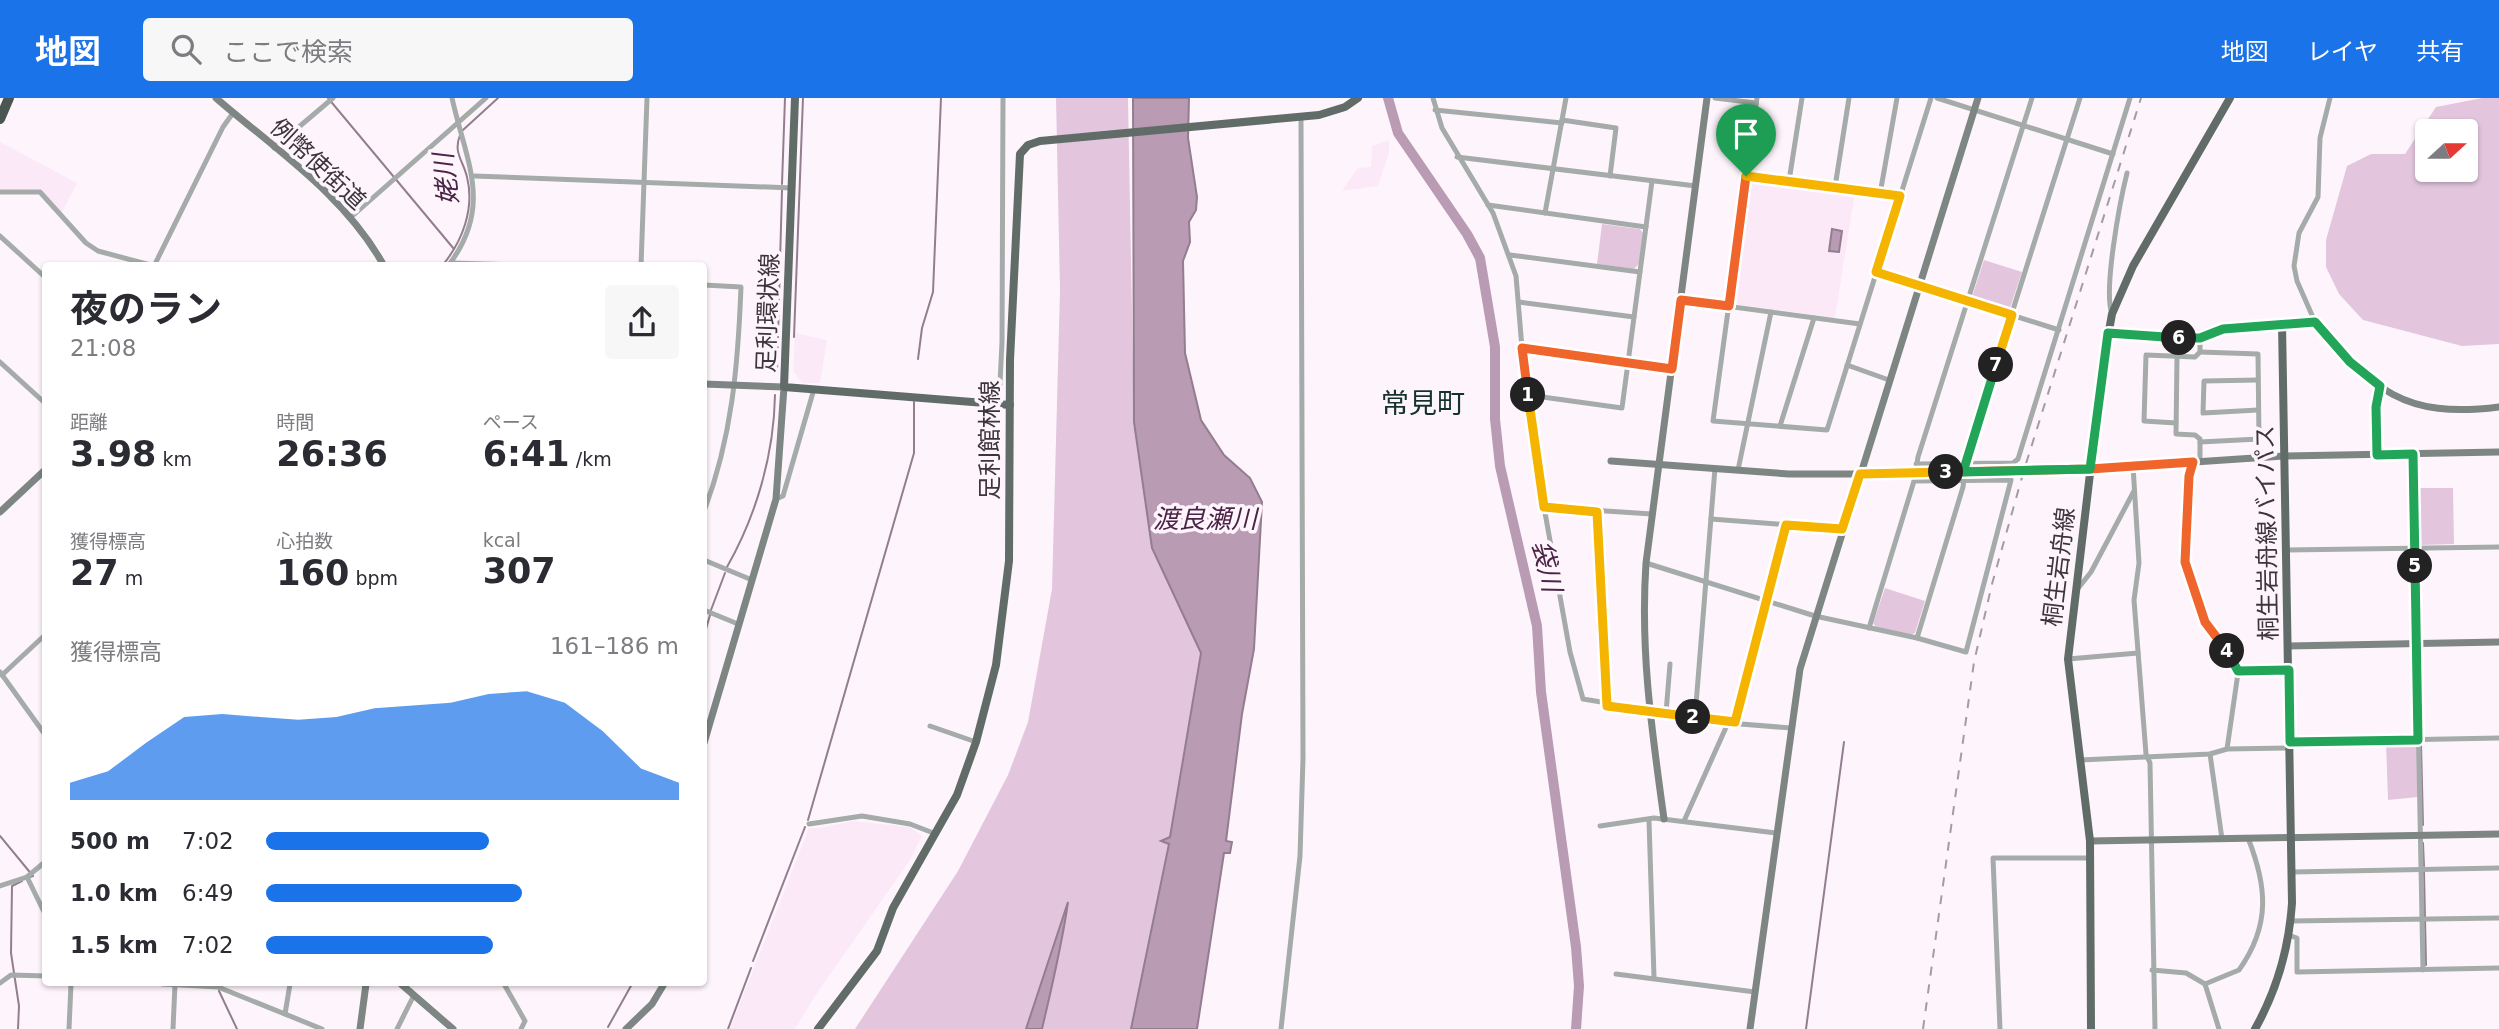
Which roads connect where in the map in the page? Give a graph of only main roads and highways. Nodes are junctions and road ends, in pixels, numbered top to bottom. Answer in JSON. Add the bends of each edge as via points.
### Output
{"nodes":[{"id":1,"x":9,"y":98,"type":"edge"},
{"id":2,"x":795,"y":98,"type":"edge"},
{"id":3,"x":1358,"y":98,"type":"edge"},
{"id":4,"x":2230,"y":98,"type":"edge"},
{"id":5,"x":0,"y":119,"type":"edge"},
{"id":6,"x":2282,"y":324,"type":"road end"},
{"id":7,"x":1010,"y":405,"type":"junction"},
{"id":8,"x":818,"y":1029,"type":"edge"},
{"id":9,"x":2091,"y":1029,"type":"edge"},
{"id":10,"x":2255,"y":1029,"type":"edge"}],
"edges":[{"from":1,"to":5,"type":"highway"},
{"from":2,"to":7,"type":"main road","name":"足利環状線","via":[[784,387]]},
{"from":3,"to":7,"type":"main road","name":"足利館林線","via":[[1336,111],[1298,118],[1025,147],[1018,158]]},
{"from":4,"to":9,"type":"main road","name":"桐生岩舟線","via":[[2133,266],[2108,333],[2068,659],[2090,841]]},
{"from":6,"to":10,"type":"main road","name":"桐生岩舟線バイパス","via":[[2291,921],[2277,980]]},
{"from":7,"to":8,"type":"main road","name":"足利館林線","via":[[1007,589],[996,665],[976,742],[957,795],[894,908],[877,951]]}]}
